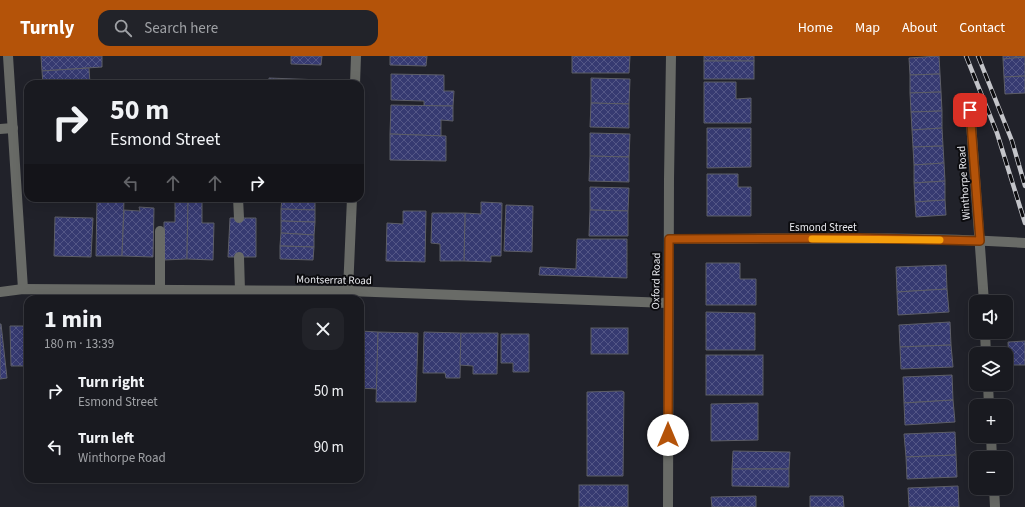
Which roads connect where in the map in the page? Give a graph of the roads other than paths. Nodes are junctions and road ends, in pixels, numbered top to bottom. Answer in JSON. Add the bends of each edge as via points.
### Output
{"nodes":[{"id":1,"x":8,"y":56,"type":"edge"},
{"id":2,"x":356,"y":56,"type":"edge"},
{"id":3,"x":671,"y":56,"type":"edge"},
{"id":4,"x":355,"y":80,"type":"edge"},
{"id":5,"x":970,"y":110,"type":"dead end"},
{"id":6,"x":13,"y":128,"type":"junction"},
{"id":7,"x":0,"y":129,"type":"edge"},
{"id":8,"x":238,"y":202,"type":"edge"},
{"id":9,"x":352,"y":202,"type":"edge"},
{"id":10,"x":238,"y":218,"type":"dead end"},
{"id":11,"x":160,"y":231,"type":"dead end"},
{"id":12,"x":669,"y":239,"type":"junction"},
{"id":13,"x":980,"y":241,"type":"junction"},
{"id":14,"x":1025,"y":244,"type":"edge"},
{"id":15,"x":239,"y":257,"type":"dead end"},
{"id":16,"x":23,"y":289,"type":"junction"},
{"id":17,"x":160,"y":290,"type":"junction"},
{"id":18,"x":240,"y":291,"type":"junction"},
{"id":19,"x":348,"y":291,"type":"junction"},
{"id":20,"x":0,"y":292,"type":"edge"},
{"id":21,"x":984,"y":295,"type":"edge"},
{"id":22,"x":668,"y":303,"type":"junction"},
{"id":23,"x":994,"y":495,"type":"edge"},
{"id":24,"x":668,"y":507,"type":"edge"},
{"id":25,"x":995,"y":507,"type":"edge"}],
"edges":[{"from":1,"to":6,"type":"street"},
{"from":2,"to":4,"type":"street"},
{"from":3,"to":12,"type":"street","name":"Oxford Road"},
{"from":5,"to":13,"type":"street","name":"Winthorpe Road"},
{"from":6,"to":7,"type":"street"},
{"from":6,"to":16,"type":"street"},
{"from":8,"to":10,"type":"street"},
{"from":9,"to":19,"type":"street"},
{"from":11,"to":17,"type":"street"},
{"from":12,"to":13,"type":"street","name":"Esmond Street","via":[[859,238]]},
{"from":12,"to":22,"type":"street","name":"Oxford Road"},
{"from":13,"to":14,"type":"street","name":"Esmond Street"},
{"from":13,"to":21,"type":"street","name":"Winthorpe Road"},
{"from":15,"to":18,"type":"street"},
{"from":16,"to":17,"type":"street","name":"Montserrat Road"},
{"from":16,"to":20,"type":"street","name":"Montserrat Road"},
{"from":17,"to":18,"type":"street","name":"Montserrat Road"},
{"from":18,"to":19,"type":"street","name":"Montserrat Road"},
{"from":19,"to":22,"type":"street","name":"Montserrat Road"},
{"from":22,"to":24,"type":"street","name":"Oxford Road"},
{"from":23,"to":25,"type":"street"}]}
